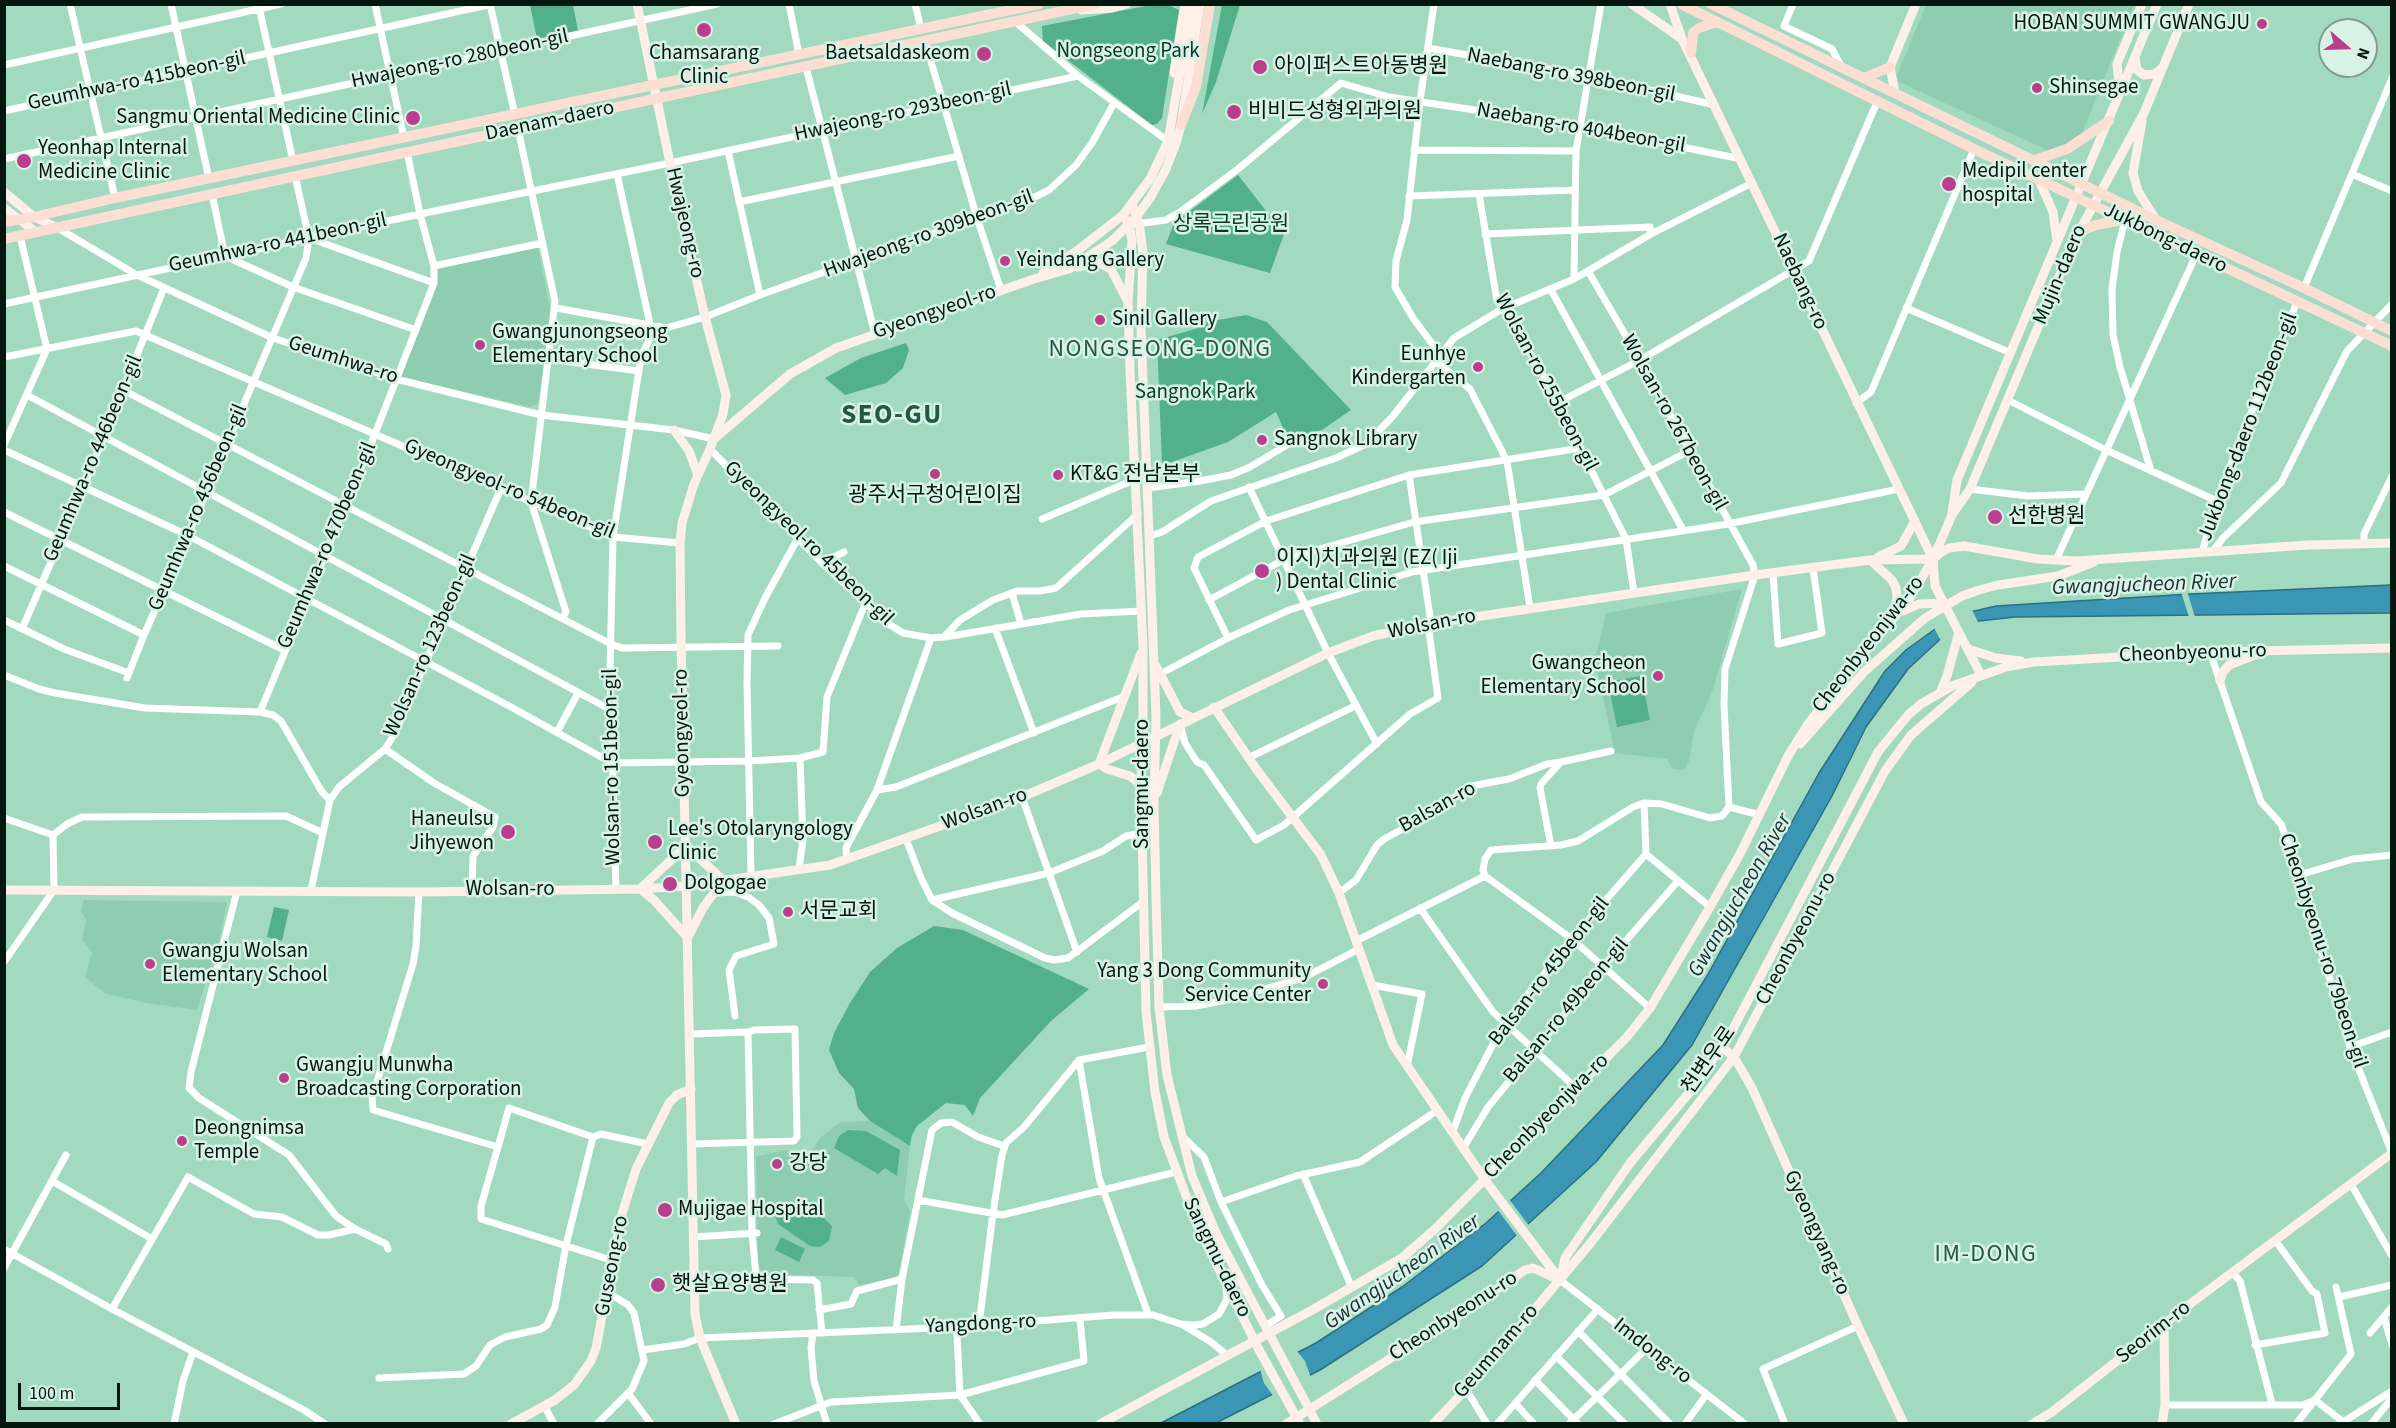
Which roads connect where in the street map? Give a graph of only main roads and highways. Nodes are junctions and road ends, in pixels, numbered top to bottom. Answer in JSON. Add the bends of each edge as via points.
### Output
{"nodes":[{"id":1,"x":1039,"y":4,"type":"edge"},
{"id":2,"x":1095,"y":4,"type":"edge"},
{"id":3,"x":1210,"y":4,"type":"edge"},
{"id":4,"x":1681,"y":4,"type":"edge"},
{"id":5,"x":1711,"y":4,"type":"edge"},
{"id":6,"x":1014,"y":7,"type":"edge"},
{"id":7,"x":1717,"y":22,"type":"junction"},
{"id":8,"x":1691,"y":53,"type":"road end"},
{"id":9,"x":1890,"y":67,"type":"road end"},
{"id":10,"x":1864,"y":78,"type":"junction"},
{"id":11,"x":2109,"y":121,"type":"road end"},
{"id":12,"x":1181,"y":125,"type":"road end"},
{"id":13,"x":2035,"y":160,"type":"junction"},
{"id":14,"x":2125,"y":220,"type":"junction"},
{"id":15,"x":4,"y":222,"type":"edge"},
{"id":16,"x":4,"y":239,"type":"edge"},
{"id":17,"x":2076,"y":239,"type":"road end"},
{"id":18,"x":2391,"y":331,"type":"edge"},
{"id":19,"x":2391,"y":346,"type":"edge"}],
"edges":[{"from":1,"to":6,"type":"main road","name":"Daenam-daero"},
{"from":2,"to":16,"type":"main road","name":"Daenam-daero"},
{"from":3,"to":12,"type":"main road","via":[[1196,87]]},
{"from":4,"to":7,"type":"main road","name":"Jukbong-daero"},
{"from":5,"to":10,"type":"main road","name":"Jukbong-daero"},
{"from":6,"to":15,"type":"main road","name":"Daenam-daero"},
{"from":7,"to":8,"type":"main road","via":[[1693,33]]},
{"from":7,"to":14,"type":"main road","name":"Jukbong-daero"},
{"from":9,"to":10,"type":"main road"},
{"from":10,"to":13,"type":"main road","name":"Jukbong-daero"},
{"from":11,"to":13,"type":"main road","via":[[2067,149]]},
{"from":13,"to":18,"type":"main road","name":"Jukbong-daero"},
{"from":14,"to":17,"type":"main road","via":[[2096,225]]},
{"from":14,"to":19,"type":"main road","name":"Jukbong-daero"}]}
